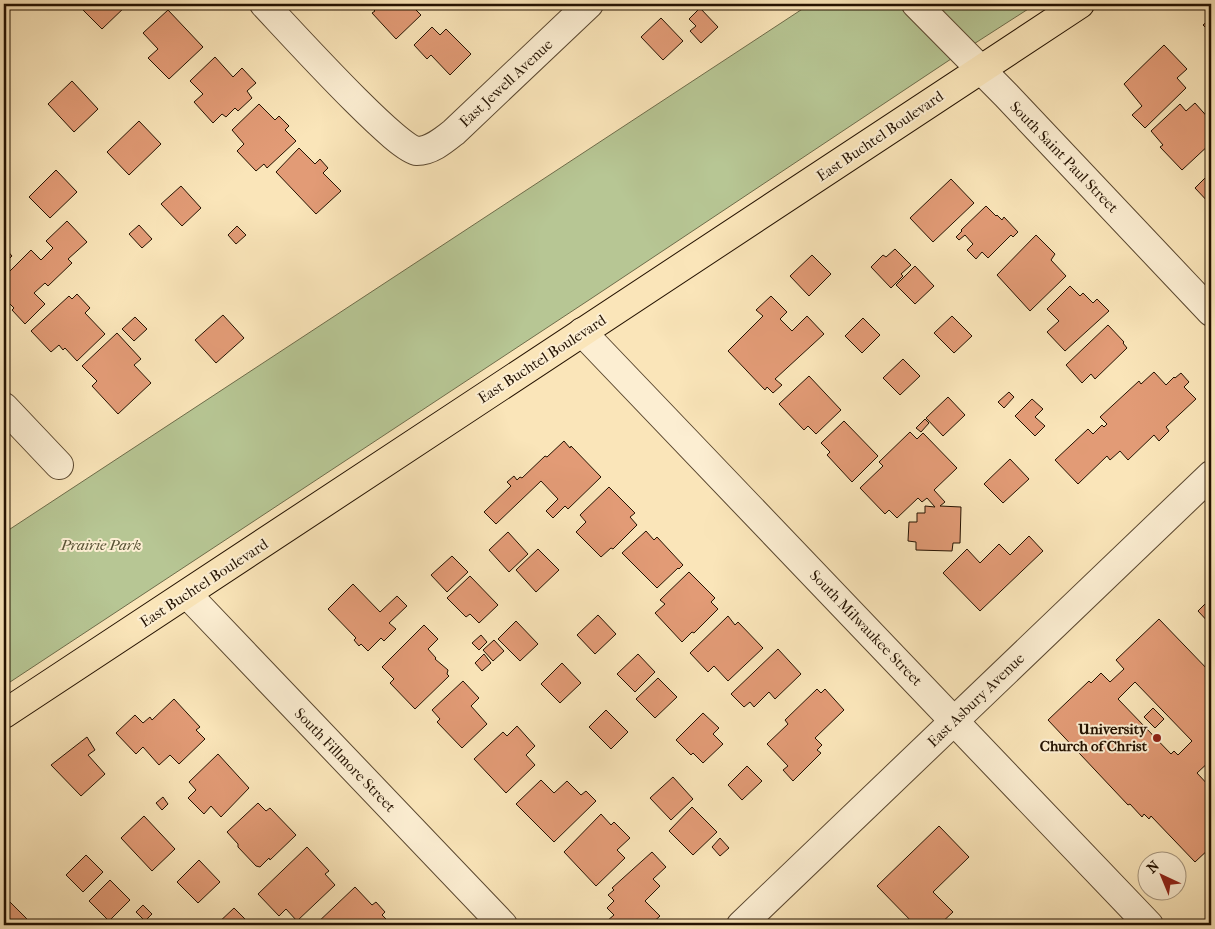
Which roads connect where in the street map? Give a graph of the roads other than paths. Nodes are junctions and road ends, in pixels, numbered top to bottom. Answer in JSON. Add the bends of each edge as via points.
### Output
{"nodes":[{"id":1,"x":264,"y":4,"type":"edge"},
{"id":2,"x":589,"y":4,"type":"edge"},
{"id":3,"x":916,"y":4,"type":"edge"},
{"id":4,"x":1080,"y":4,"type":"edge"},
{"id":5,"x":979,"y":69,"type":"junction"},
{"id":6,"x":1211,"y":312,"type":"edge"},
{"id":7,"x":582,"y":332,"type":"junction"},
{"id":8,"x":4,"y":407,"type":"edge"},
{"id":9,"x":59,"y":465,"type":"dead end"},
{"id":10,"x":1211,"y":475,"type":"edge"},
{"id":11,"x":187,"y":594,"type":"junction"},
{"id":12,"x":4,"y":714,"type":"edge"},
{"id":13,"x":954,"y":721,"type":"junction"},
{"id":14,"x":503,"y":925,"type":"edge"},
{"id":15,"x":741,"y":925,"type":"edge"},
{"id":16,"x":1149,"y":925,"type":"edge"}],
"edges":[{"from":1,"to":2,"type":"street","name":"East Jewell Avenue","via":[[379,124],[416,151],[430,148],[454,132]]},
{"from":3,"to":5,"type":"street","name":"South Saint Paul Street"},
{"from":4,"to":5,"type":"main road","name":"East Buchtel Boulevard"},
{"from":5,"to":6,"type":"street","name":"South Saint Paul Street"},
{"from":5,"to":7,"type":"main road","name":"East Buchtel Boulevard"},
{"from":7,"to":11,"type":"main road","name":"East Buchtel Boulevard"},
{"from":7,"to":13,"type":"street","name":"South Milwaukee Street"},
{"from":8,"to":9,"type":"street"},
{"from":10,"to":13,"type":"street","name":"East Asbury Avenue"},
{"from":11,"to":12,"type":"main road","name":"East Buchtel Boulevard"},
{"from":11,"to":14,"type":"street","name":"South Fillmore Street"},
{"from":13,"to":15,"type":"street","name":"East Asbury Avenue"},
{"from":13,"to":16,"type":"street","name":"South Milwaukee Street"}]}
